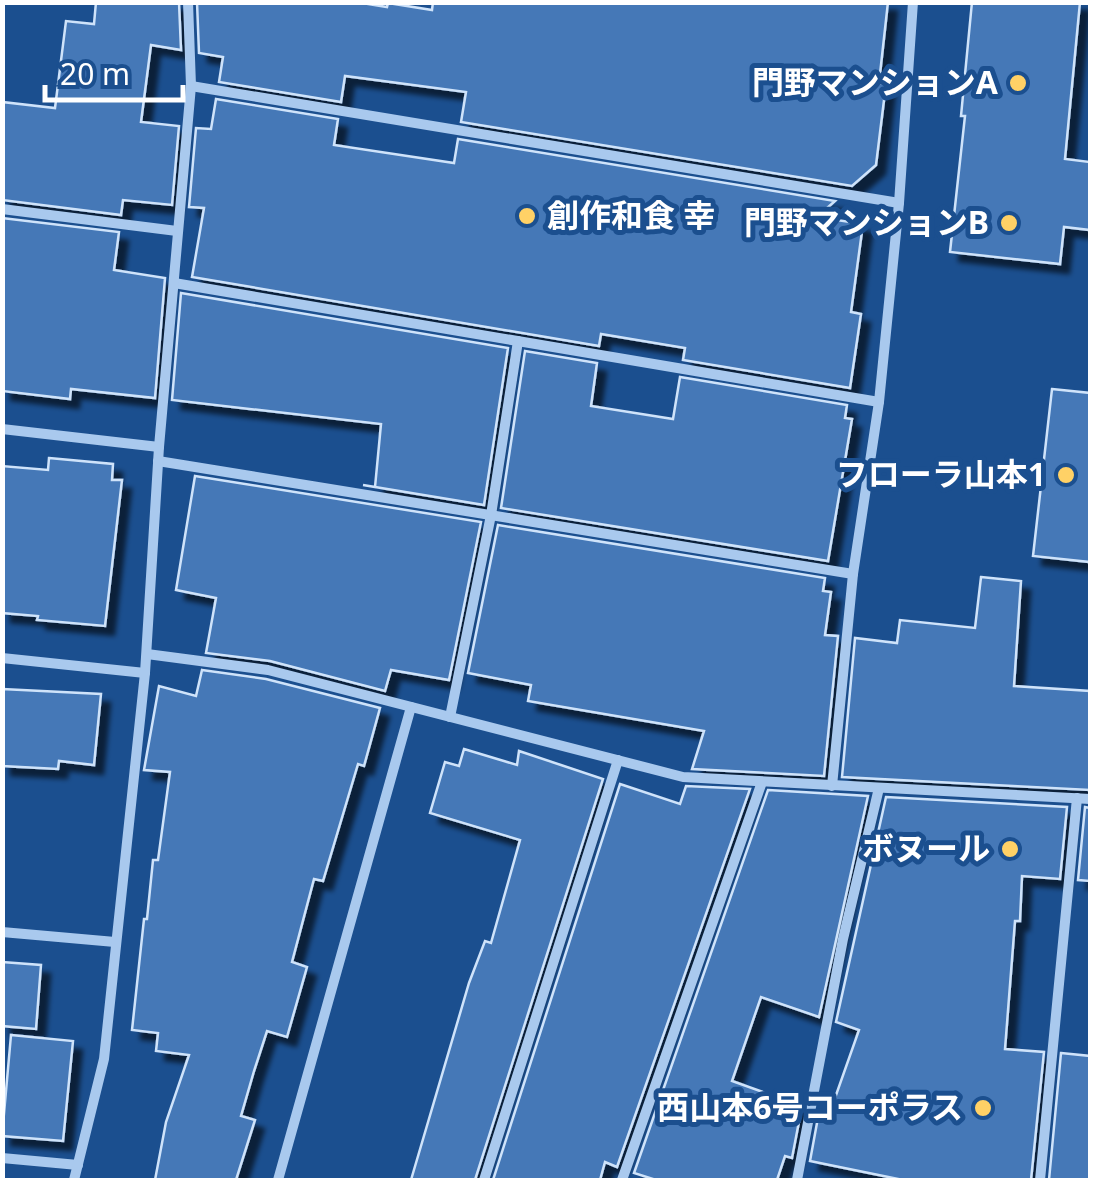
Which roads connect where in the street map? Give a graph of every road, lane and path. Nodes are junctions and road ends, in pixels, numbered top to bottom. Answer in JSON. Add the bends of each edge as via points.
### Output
{"nodes":[{"id":1,"x":188,"y":2,"type":"edge"},
{"id":2,"x":913,"y":2,"type":"edge"},
{"id":3,"x":191,"y":86,"type":"junction"},
{"id":4,"x":898,"y":202,"type":"junction"},
{"id":5,"x":2,"y":210,"type":"edge"},
{"id":6,"x":176,"y":232,"type":"junction"},
{"id":7,"x":174,"y":283,"type":"junction"},
{"id":8,"x":518,"y":341,"type":"junction"},
{"id":9,"x":878,"y":402,"type":"junction"},
{"id":10,"x":2,"y":428,"type":"edge"},
{"id":11,"x":159,"y":447,"type":"junction"},
{"id":12,"x":158,"y":462,"type":"junction"},
{"id":13,"x":491,"y":515,"type":"junction"},
{"id":14,"x":853,"y":574,"type":"junction"},
{"id":15,"x":146,"y":654,"type":"junction"},
{"id":16,"x":2,"y":658,"type":"edge"},
{"id":17,"x":146,"y":674,"type":"junction"},
{"id":18,"x":411,"y":708,"type":"junction"},
{"id":19,"x":450,"y":717,"type":"junction"},
{"id":20,"x":618,"y":760,"type":"junction"},
{"id":21,"x":762,"y":782,"type":"junction"},
{"id":22,"x":832,"y":786,"type":"junction"},
{"id":23,"x":879,"y":788,"type":"junction"},
{"id":24,"x":1077,"y":798,"type":"junction"},
{"id":25,"x":1090,"y":798,"type":"edge"},
{"id":26,"x":2,"y":932,"type":"edge"},
{"id":27,"x":115,"y":942,"type":"junction"},
{"id":28,"x":2,"y":1158,"type":"edge"},
{"id":29,"x":78,"y":1164,"type":"junction"},
{"id":30,"x":74,"y":1180,"type":"edge"},
{"id":31,"x":278,"y":1180,"type":"edge"},
{"id":32,"x":484,"y":1180,"type":"edge"},
{"id":33,"x":622,"y":1180,"type":"edge"},
{"id":34,"x":797,"y":1180,"type":"edge"},
{"id":35,"x":1040,"y":1180,"type":"edge"}],
"edges":[{"from":1,"to":3,"type":"street"},
{"from":2,"to":4,"type":"street"},
{"from":3,"to":4,"type":"street"},
{"from":3,"to":6,"type":"street"},
{"from":4,"to":9,"type":"street"},
{"from":5,"to":6,"type":"street"},
{"from":6,"to":7,"type":"street"},
{"from":7,"to":8,"type":"street"},
{"from":7,"to":11,"type":"street"},
{"from":8,"to":9,"type":"street"},
{"from":8,"to":13,"type":"street"},
{"from":9,"to":14,"type":"street"},
{"from":10,"to":11,"type":"street"},
{"from":11,"to":12,"type":"street"},
{"from":12,"to":13,"type":"street"},
{"from":12,"to":15,"type":"street"},
{"from":13,"to":14,"type":"street"},
{"from":13,"to":19,"type":"street"},
{"from":14,"to":22,"type":"street"},
{"from":15,"to":17,"type":"street"},
{"from":15,"to":18,"type":"street","via":[[268,670]]},
{"from":16,"to":17,"type":"street"},
{"from":17,"to":27,"type":"street"},
{"from":18,"to":19,"type":"street"},
{"from":18,"to":31,"type":"street"},
{"from":19,"to":20,"type":"street"},
{"from":20,"to":21,"type":"street","via":[[684,777]]},
{"from":20,"to":32,"type":"street"},
{"from":21,"to":22,"type":"street"},
{"from":21,"to":33,"type":"street"},
{"from":22,"to":23,"type":"street"},
{"from":23,"to":24,"type":"street"},
{"from":23,"to":34,"type":"street"},
{"from":24,"to":25,"type":"street"},
{"from":24,"to":35,"type":"street"},
{"from":26,"to":27,"type":"street"},
{"from":27,"to":29,"type":"street","via":[[104,1060]]},
{"from":28,"to":29,"type":"street"},
{"from":29,"to":30,"type":"street"}]}
